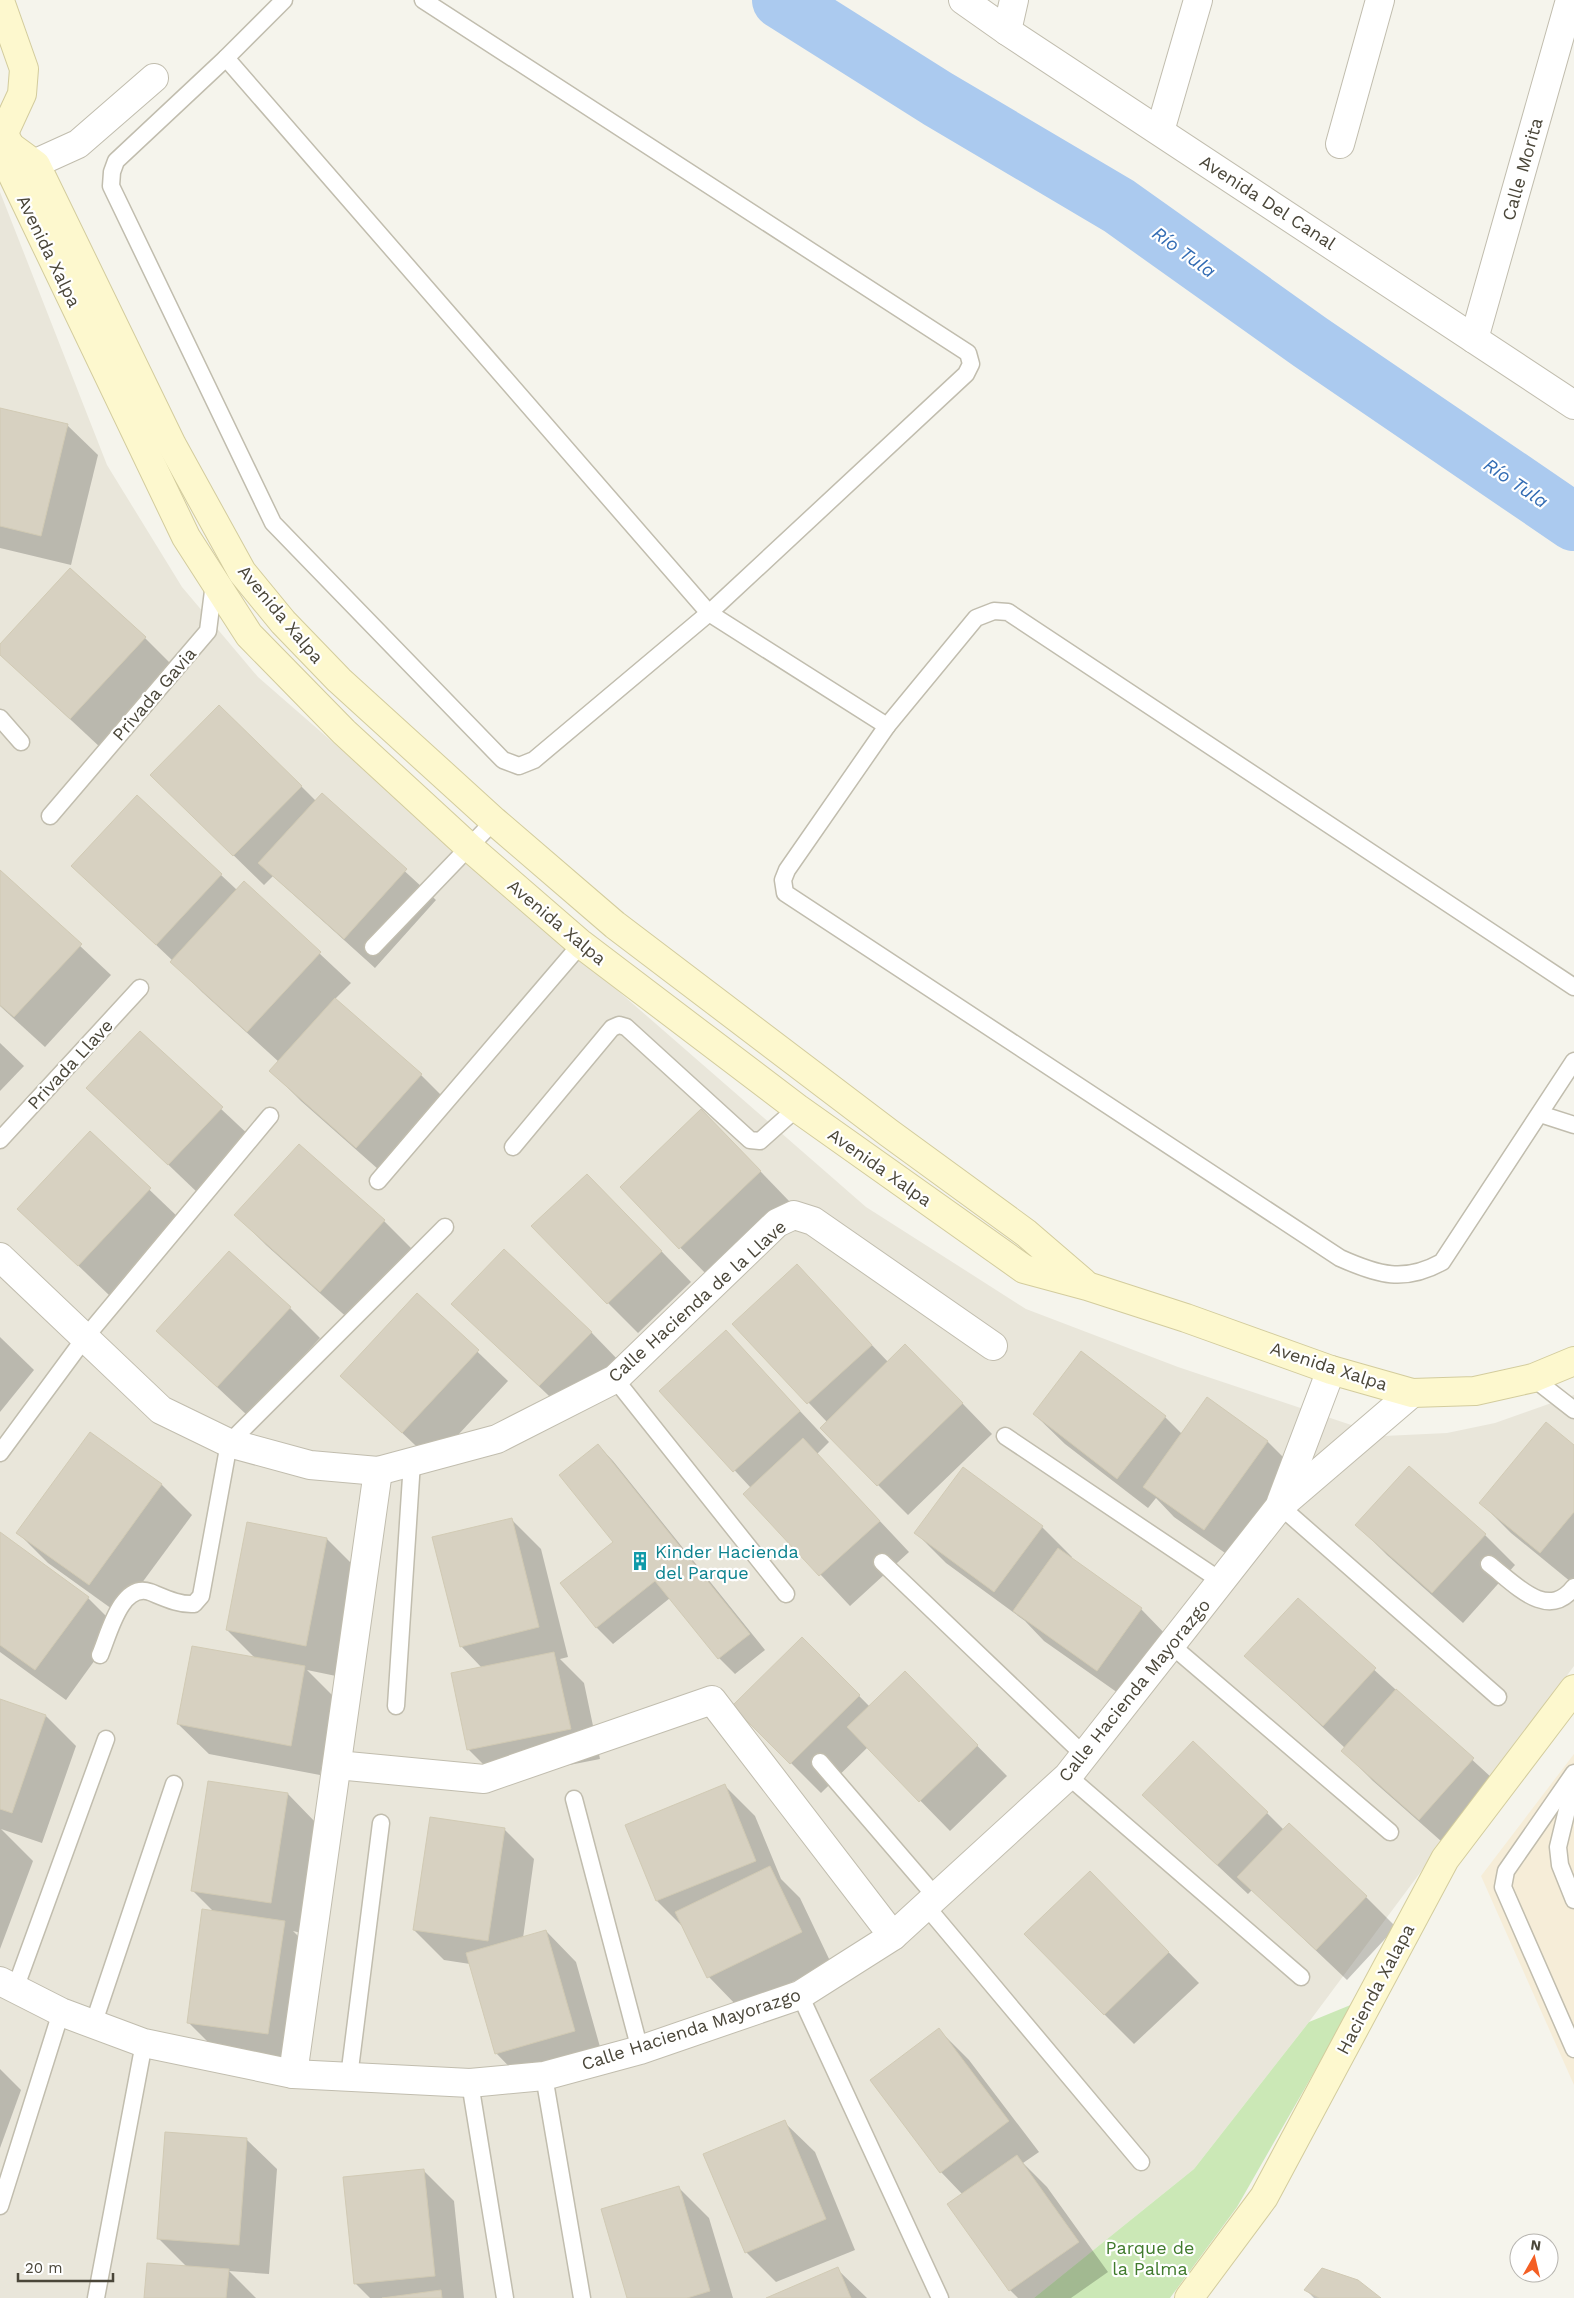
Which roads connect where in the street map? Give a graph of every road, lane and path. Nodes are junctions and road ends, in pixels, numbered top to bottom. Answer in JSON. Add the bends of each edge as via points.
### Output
{"nodes":[{"id":1,"x":284,"y":0,"type":"edge"},
{"id":2,"x":423,"y":0,"type":"edge"},
{"id":3,"x":963,"y":0,"type":"edge"},
{"id":4,"x":1014,"y":0,"type":"edge"},
{"id":5,"x":1198,"y":0,"type":"edge"},
{"id":6,"x":1380,"y":0,"type":"edge"},
{"id":7,"x":1570,"y":0,"type":"edge"},
{"id":8,"x":0,"y":1,"type":"edge"},
{"id":9,"x":1007,"y":31,"type":"junction"},
{"id":10,"x":226,"y":58,"type":"junction"},
{"id":11,"x":154,"y":78,"type":"dead end"},
{"id":12,"x":1160,"y":131,"type":"junction"},
{"id":13,"x":4,"y":135,"type":"edge"},
{"id":14,"x":1340,"y":144,"type":"dead end"},
{"id":15,"x":16,"y":171,"type":"edge"},
{"id":16,"x":1474,"y":339,"type":"junction"},
{"id":17,"x":1574,"y":405,"type":"edge"},
{"id":18,"x":242,"y":572,"type":"junction"},
{"id":19,"x":214,"y":583,"type":"junction"},
{"id":20,"x":709,"y":613,"type":"junction"},
{"id":21,"x":0,"y":718,"type":"edge"},
{"id":22,"x":886,"y":726,"type":"junction"},
{"id":23,"x":21,"y":742,"type":"dead end"},
{"id":24,"x":50,"y":816,"type":"dead end"},
{"id":25,"x":494,"y":820,"type":"junction"},
{"id":26,"x":469,"y":847,"type":"junction"},
{"id":27,"x":604,"y":915,"type":"junction"},
{"id":28,"x":581,"y":944,"type":"junction"},
{"id":29,"x":373,"y":947,"type":"dead end"},
{"id":30,"x":1574,"y":987,"type":"edge"},
{"id":31,"x":140,"y":988,"type":"dead end"},
{"id":32,"x":1574,"y":1061,"type":"edge"},
{"id":33,"x":820,"y":1081,"type":"junction"},
{"id":34,"x":797,"y":1108,"type":"junction"},
{"id":35,"x":1540,"y":1114,"type":"junction"},
{"id":36,"x":270,"y":1116,"type":"dead end"},
{"id":37,"x":1574,"y":1125,"type":"edge"},
{"id":38,"x":0,"y":1140,"type":"edge"},
{"id":39,"x":513,"y":1147,"type":"dead end"},
{"id":40,"x":378,"y":1181,"type":"dead end"},
{"id":41,"x":445,"y":1227,"type":"dead end"},
{"id":42,"x":0,"y":1257,"type":"edge"},
{"id":43,"x":1088,"y":1286,"type":"junction"},
{"id":44,"x":84,"y":1339,"type":"junction"},
{"id":45,"x":993,"y":1346,"type":"dead end"},
{"id":46,"x":1574,"y":1361,"type":"edge"},
{"id":47,"x":1331,"y":1370,"type":"junction"},
{"id":48,"x":1533,"y":1378,"type":"junction"},
{"id":49,"x":615,"y":1379,"type":"junction"},
{"id":50,"x":1412,"y":1393,"type":"junction"},
{"id":51,"x":1574,"y":1410,"type":"edge"},
{"id":52,"x":1006,"y":1436,"type":"dead end"},
{"id":53,"x":229,"y":1443,"type":"junction"},
{"id":54,"x":0,"y":1453,"type":"edge"},
{"id":55,"x":412,"y":1462,"type":"junction"},
{"id":56,"x":378,"y":1471,"type":"junction"},
{"id":57,"x":1280,"y":1506,"type":"junction"},
{"id":58,"x":882,"y":1562,"type":"dead end"},
{"id":59,"x":1489,"y":1564,"type":"dead end"},
{"id":60,"x":1221,"y":1581,"type":"junction"},
{"id":61,"x":1574,"y":1588,"type":"edge"},
{"id":62,"x":786,"y":1594,"type":"dead end"},
{"id":63,"x":1171,"y":1645,"type":"junction"},
{"id":64,"x":100,"y":1654,"type":"dead end"},
{"id":65,"x":1574,"y":1689,"type":"edge"},
{"id":66,"x":1498,"y":1697,"type":"dead end"},
{"id":67,"x":396,"y":1706,"type":"dead end"},
{"id":68,"x":106,"y":1739,"type":"dead end"},
{"id":69,"x":820,"y":1762,"type":"dead end"},
{"id":70,"x":337,"y":1765,"type":"junction"},
{"id":71,"x":1076,"y":1765,"type":"junction"},
{"id":72,"x":1574,"y":1773,"type":"edge"},
{"id":73,"x":1574,"y":1781,"type":"edge"},
{"id":74,"x":174,"y":1784,"type":"dead end"},
{"id":75,"x":574,"y":1799,"type":"dead end"},
{"id":76,"x":381,"y":1823,"type":"dead end"},
{"id":77,"x":1390,"y":1832,"type":"dead end"},
{"id":78,"x":1574,"y":1900,"type":"edge"},
{"id":79,"x":931,"y":1901,"type":"junction"},
{"id":80,"x":893,"y":1936,"type":"junction"},
{"id":81,"x":1301,"y":1976,"type":"dead end"},
{"id":82,"x":7,"y":1985,"type":"edge"},
{"id":83,"x":800,"y":1996,"type":"junction"},
{"id":84,"x":61,"y":2012,"type":"junction"},
{"id":85,"x":93,"y":2025,"type":"junction"},
{"id":86,"x":144,"y":2043,"type":"junction"},
{"id":87,"x":1574,"y":2049,"type":"edge"},
{"id":88,"x":640,"y":2050,"type":"junction"},
{"id":89,"x":293,"y":2074,"type":"junction"},
{"id":90,"x":544,"y":2076,"type":"junction"},
{"id":91,"x":349,"y":2077,"type":"junction"},
{"id":92,"x":470,"y":2083,"type":"junction"},
{"id":93,"x":1141,"y":2162,"type":"dead end"},
{"id":94,"x":0,"y":2206,"type":"edge"},
{"id":95,"x":96,"y":2298,"type":"edge"},
{"id":96,"x":505,"y":2298,"type":"edge"},
{"id":97,"x":582,"y":2298,"type":"edge"},
{"id":98,"x":940,"y":2298,"type":"edge"},
{"id":99,"x":1189,"y":2298,"type":"edge"}],
"edges":[{"from":1,"to":10,"type":"lane"},
{"from":2,"to":20,"type":"lane","via":[[968,352],[971,364],[966,374]]},
{"from":3,"to":9,"type":"street","name":"Avenida Del Canal"},
{"from":4,"to":9,"type":"street"},
{"from":5,"to":12,"type":"street"},
{"from":6,"to":14,"type":"street"},
{"from":7,"to":16,"type":"street","name":"Calle Morita"},
{"from":8,"to":13,"type":"main road","via":[[24,69],[22,94]]},
{"from":9,"to":12,"type":"street","name":"Avenida Del Canal"},
{"from":10,"to":20,"type":"lane"},
{"from":10,"to":20,"type":"lane","via":[[116,161],[111,186],[273,524],[503,760],[519,766],[534,760]]},
{"from":11,"to":15,"type":"street","via":[[78,144]]},
{"from":12,"to":16,"type":"street","name":"Avenida Del Canal"},
{"from":13,"to":15,"type":"main road","name":"Avenida Xalpa"},
{"from":15,"to":18,"type":"main road","name":"Avenida Xalpa"},
{"from":15,"to":19,"type":"main road","name":"Avenida Xalpa","via":[[186,537]]},
{"from":16,"to":17,"type":"street","name":"Avenida Del Canal"},
{"from":18,"to":19,"type":"lane"},
{"from":18,"to":25,"type":"main road","name":"Avenida Xalpa","via":[[283,622],[338,680]]},
{"from":19,"to":24,"type":"lane","name":"Privada Gavia","via":[[208,631]]},
{"from":19,"to":26,"type":"main road","name":"Avenida Xalpa","via":[[256,642],[344,732]]},
{"from":20,"to":22,"type":"lane"},
{"from":21,"to":23,"type":"lane"},
{"from":22,"to":30,"type":"lane","via":[[976,618],[994,611],[1008,612]]},
{"from":22,"to":35,"type":"lane","via":[[787,870],[783,880],[785,893],[1340,1258],[1366,1270],[1395,1276],[1423,1272],[1442,1262]]},
{"from":25,"to":26,"type":"lane"},
{"from":25,"to":27,"type":"main road","name":"Avenida Xalpa"},
{"from":26,"to":28,"type":"main road","name":"Avenida Xalpa"},
{"from":26,"to":29,"type":"lane"},
{"from":27,"to":28,"type":"main road"},
{"from":27,"to":33,"type":"main road","name":"Avenida Xalpa"},
{"from":28,"to":34,"type":"main road","name":"Avenida Xalpa"},
{"from":28,"to":40,"type":"lane"},
{"from":31,"to":38,"type":"lane","name":"Privada Llave"},
{"from":32,"to":35,"type":"lane"},
{"from":33,"to":34,"type":"main road"},
{"from":33,"to":43,"type":"main road","name":"Avenida Xalpa","via":[[1026,1233]]},
{"from":34,"to":39,"type":"lane","via":[[760,1141],[750,1140],[626,1027],[619,1025],[612,1028]]},
{"from":34,"to":43,"type":"main road","name":"Avenida Xalpa","via":[[1024,1269]]},
{"from":35,"to":37,"type":"lane"},
{"from":36,"to":44,"type":"lane"},
{"from":41,"to":53,"type":"lane"},
{"from":42,"to":44,"type":"street","name":"Calle Hacienda de la Llave"},
{"from":43,"to":47,"type":"main road","name":"Avenida Xalpa"},
{"from":44,"to":53,"type":"street","name":"Calle Hacienda de la Llave","via":[[161,1410]]},
{"from":44,"to":54,"type":"lane"},
{"from":45,"to":49,"type":"street","name":"Calle Hacienda de la Llave","via":[[813,1221],[794,1215],[777,1223]]},
{"from":46,"to":48,"type":"main road","name":"Avenida Xalpa"},
{"from":47,"to":50,"type":"main road","name":"Avenida Xalpa"},
{"from":47,"to":57,"type":"street","name":"Calle Hacienda Mayorazgo"},
{"from":48,"to":50,"type":"main road","name":"Avenida Xalpa","via":[[1475,1391]]},
{"from":48,"to":51,"type":"lane"},
{"from":49,"to":55,"type":"street","name":"Calle Hacienda de la Llave","via":[[497,1439]]},
{"from":49,"to":62,"type":"lane"},
{"from":50,"to":57,"type":"street","name":"Calle Hacienda Mayorazgo"},
{"from":52,"to":60,"type":"lane"},
{"from":53,"to":56,"type":"street","name":"Calle Hacienda de la Llave","via":[[310,1465]]},
{"from":53,"to":64,"type":"lane","via":[[201,1596],[194,1604],[183,1604],[144,1590],[133,1593],[123,1601]]},
{"from":55,"to":56,"type":"street","name":"Calle Hacienda de la Llave"},
{"from":55,"to":67,"type":"lane"},
{"from":56,"to":70,"type":"street"},
{"from":57,"to":60,"type":"street","name":"Calle Hacienda Mayorazgo"},
{"from":57,"to":66,"type":"lane"},
{"from":58,"to":71,"type":"lane"},
{"from":59,"to":61,"type":"lane","via":[[1535,1599],[1554,1603],[1566,1598]]},
{"from":60,"to":63,"type":"street","name":"Calle Hacienda Mayorazgo"},
{"from":63,"to":71,"type":"street","name":"Calle Hacienda Mayorazgo"},
{"from":63,"to":77,"type":"lane"},
{"from":65,"to":99,"type":"main road","name":"Hacienda Xalapa","via":[[1444,1859],[1264,2197]]},
{"from":68,"to":82,"type":"lane"},
{"from":69,"to":79,"type":"lane"},
{"from":70,"to":80,"type":"street","via":[[484,1779],[712,1700]]},
{"from":70,"to":89,"type":"street"},
{"from":71,"to":79,"type":"street","name":"Calle Hacienda Mayorazgo"},
{"from":71,"to":81,"type":"lane"},
{"from":72,"to":87,"type":"lane","via":[[1506,1871],[1503,1887]]},
{"from":73,"to":78,"type":"lane","via":[[1558,1847],[1560,1865]]},
{"from":74,"to":85,"type":"lane"},
{"from":75,"to":88,"type":"lane"},
{"from":76,"to":91,"type":"lane"},
{"from":79,"to":80,"type":"street","name":"Calle Hacienda Mayorazgo"},
{"from":79,"to":93,"type":"lane"},
{"from":80,"to":83,"type":"street","name":"Calle Hacienda Mayorazgo"},
{"from":82,"to":84,"type":"street","name":"Calle Hacienda Mayorazgo"},
{"from":83,"to":88,"type":"street","name":"Calle Hacienda Mayorazgo"},
{"from":83,"to":98,"type":"lane"},
{"from":84,"to":85,"type":"street","name":"Calle Hacienda Mayorazgo"},
{"from":84,"to":94,"type":"lane"},
{"from":85,"to":86,"type":"street","name":"Calle Hacienda Mayorazgo"},
{"from":86,"to":89,"type":"street","name":"Calle Hacienda Mayorazgo"},
{"from":86,"to":95,"type":"lane"},
{"from":88,"to":90,"type":"street","name":"Calle Hacienda Mayorazgo"},
{"from":89,"to":91,"type":"street","name":"Calle Hacienda Mayorazgo"},
{"from":90,"to":92,"type":"street","name":"Calle Hacienda Mayorazgo"},
{"from":90,"to":97,"type":"lane"},
{"from":91,"to":92,"type":"street","name":"Calle Hacienda Mayorazgo"},
{"from":92,"to":96,"type":"lane"}]}
